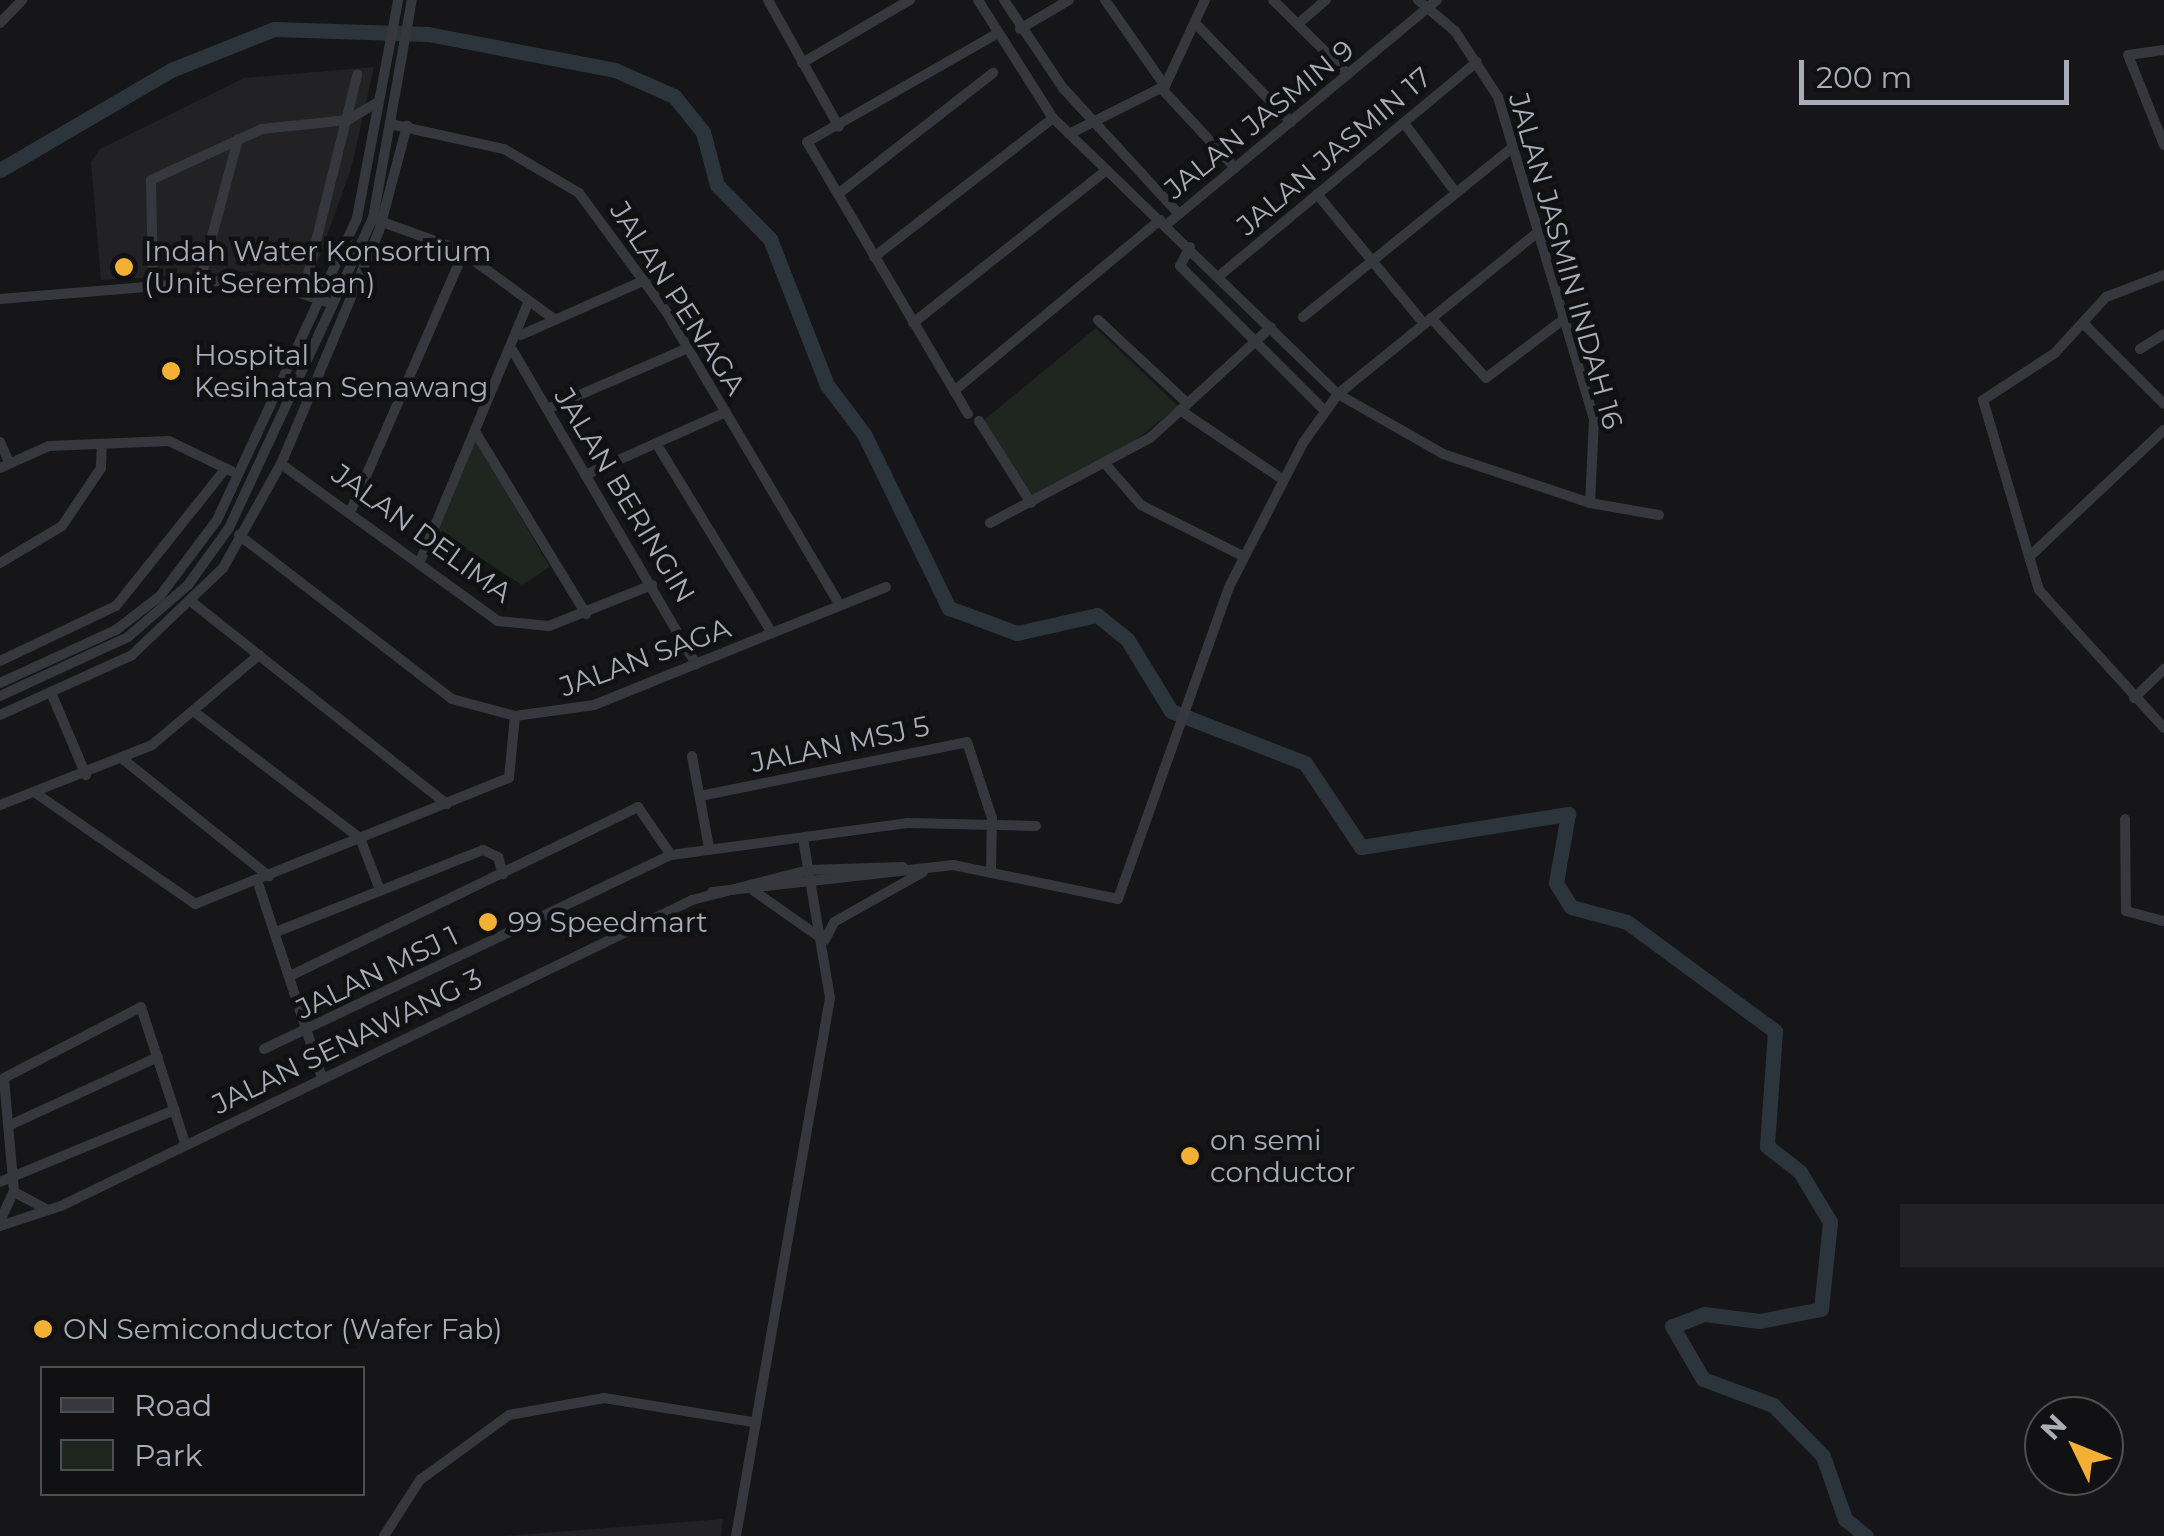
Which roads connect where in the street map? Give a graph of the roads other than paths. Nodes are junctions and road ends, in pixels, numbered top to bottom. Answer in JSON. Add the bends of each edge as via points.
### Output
{"nodes":[{"id":1,"x":22,"y":0,"type":"edge"},
{"id":2,"x":399,"y":0,"type":"edge"},
{"id":3,"x":412,"y":0,"type":"edge"},
{"id":4,"x":768,"y":0,"type":"edge"},
{"id":5,"x":910,"y":0,"type":"edge"},
{"id":6,"x":978,"y":0,"type":"edge"},
{"id":7,"x":1004,"y":0,"type":"edge"},
{"id":8,"x":1069,"y":0,"type":"edge"},
{"id":9,"x":1205,"y":0,"type":"edge"},
{"id":10,"x":1273,"y":0,"type":"edge"},
{"id":11,"x":1326,"y":0,"type":"edge"},
{"id":12,"x":1418,"y":0,"type":"edge"},
{"id":13,"x":1106,"y":1,"type":"edge"},
{"id":14,"x":1432,"y":4,"type":"edge"},
{"id":15,"x":0,"y":23,"type":"edge"},
{"id":16,"x":1195,"y":23,"type":"junction"},
{"id":17,"x":1298,"y":24,"type":"junction"},
{"id":18,"x":1020,"y":29,"type":"junction"},
{"id":19,"x":996,"y":34,"type":"junction"},
{"id":20,"x":2164,"y":50,"type":"edge"},
{"id":21,"x":802,"y":62,"type":"junction"},
{"id":22,"x":1477,"y":62,"type":"junction"},
{"id":23,"x":993,"y":72,"type":"dead end"},
{"id":24,"x":1348,"y":74,"type":"junction"},
{"id":25,"x":358,"y":75,"type":"dead end"},
{"id":26,"x":1163,"y":87,"type":"junction"},
{"id":27,"x":380,"y":99,"type":"junction"},
{"id":28,"x":1053,"y":118,"type":"junction"},
{"id":29,"x":348,"y":120,"type":"junction"},
{"id":30,"x":1291,"y":122,"type":"junction"},
{"id":31,"x":1092,"y":123,"type":"junction"},
{"id":32,"x":1404,"y":123,"type":"junction"},
{"id":33,"x":390,"y":124,"type":"junction"},
{"id":34,"x":407,"y":126,"type":"junction"},
{"id":35,"x":838,"y":127,"type":"junction"},
{"id":36,"x":1069,"y":134,"type":"junction"},
{"id":37,"x":238,"y":139,"type":"junction"},
{"id":38,"x":373,"y":139,"type":"junction"},
{"id":39,"x":2164,"y":145,"type":"edge"},
{"id":40,"x":1513,"y":147,"type":"junction"},
{"id":41,"x":1235,"y":168,"type":"junction"},
{"id":42,"x":1106,"y":170,"type":"junction"},
{"id":43,"x":1456,"y":193,"type":"junction"},
{"id":44,"x":838,"y":194,"type":"junction"},
{"id":45,"x":1317,"y":194,"type":"junction"},
{"id":46,"x":1179,"y":214,"type":"junction"},
{"id":47,"x":382,"y":222,"type":"junction"},
{"id":48,"x":1163,"y":222,"type":"junction"},
{"id":49,"x":1538,"y":232,"type":"junction"},
{"id":50,"x":1190,"y":247,"type":"junction"},
{"id":51,"x":464,"y":252,"type":"junction"},
{"id":52,"x":874,"y":257,"type":"junction"},
{"id":53,"x":1372,"y":262,"type":"junction"},
{"id":54,"x":2164,"y":275,"type":"edge"},
{"id":55,"x":1219,"y":276,"type":"junction"},
{"id":56,"x":645,"y":280,"type":"junction"},
{"id":57,"x":200,"y":282,"type":"junction"},
{"id":58,"x":153,"y":285,"type":"junction"},
{"id":59,"x":303,"y":294,"type":"junction"},
{"id":60,"x":0,"y":299,"type":"edge"},
{"id":61,"x":322,"y":301,"type":"junction"},
{"id":62,"x":529,"y":302,"type":"junction"},
{"id":63,"x":337,"y":306,"type":"junction"},
{"id":64,"x":1304,"y":317,"type":"dead end"},
{"id":65,"x":554,"y":319,"type":"junction"},
{"id":66,"x":1564,"y":319,"type":"junction"},
{"id":67,"x":1098,"y":320,"type":"dead end"},
{"id":68,"x":1427,"y":321,"type":"junction"},
{"id":69,"x":914,"y":323,"type":"junction"},
{"id":70,"x":2086,"y":326,"type":"junction"},
{"id":71,"x":1271,"y":327,"type":"junction"},
{"id":72,"x":2164,"y":334,"type":"edge"},
{"id":73,"x":520,"y":335,"type":"junction"},
{"id":74,"x":1252,"y":344,"type":"junction"},
{"id":75,"x":688,"y":348,"type":"junction"},
{"id":76,"x":2140,"y":349,"type":"dead end"},
{"id":77,"x":513,"y":351,"type":"junction"},
{"id":78,"x":954,"y":391,"type":"junction"},
{"id":79,"x":1338,"y":394,"type":"junction"},
{"id":80,"x":2164,"y":404,"type":"edge"},
{"id":81,"x":1184,"y":407,"type":"junction"},
{"id":82,"x":547,"y":409,"type":"junction"},
{"id":83,"x":1324,"y":410,"type":"junction"},
{"id":84,"x":726,"y":412,"type":"junction"},
{"id":85,"x":968,"y":414,"type":"dead end"},
{"id":86,"x":979,"y":421,"type":"dead end"},
{"id":87,"x":2164,"y":430,"type":"edge"},
{"id":88,"x":476,"y":433,"type":"junction"},
{"id":89,"x":0,"y":442,"type":"edge"},
{"id":90,"x":656,"y":443,"type":"junction"},
{"id":91,"x":102,"y":445,"type":"junction"},
{"id":92,"x":281,"y":464,"type":"junction"},
{"id":93,"x":4,"y":465,"type":"edge"},
{"id":94,"x":1108,"y":467,"type":"junction"},
{"id":95,"x":226,"y":468,"type":"junction"},
{"id":96,"x":238,"y":474,"type":"junction"},
{"id":97,"x":585,"y":474,"type":"junction"},
{"id":98,"x":1282,"y":479,"type":"junction"},
{"id":99,"x":1590,"y":503,"type":"junction"},
{"id":100,"x":1031,"y":504,"type":"junction"},
{"id":101,"x":352,"y":508,"type":"junction"},
{"id":102,"x":1659,"y":515,"type":"dead end"},
{"id":103,"x":990,"y":523,"type":"dead end"},
{"id":104,"x":229,"y":528,"type":"junction"},
{"id":105,"x":243,"y":538,"type":"junction"},
{"id":106,"x":1243,"y":556,"type":"junction"},
{"id":107,"x":2029,"y":556,"type":"junction"},
{"id":108,"x":420,"y":559,"type":"junction"},
{"id":109,"x":0,"y":563,"type":"edge"},
{"id":110,"x":652,"y":585,"type":"junction"},
{"id":111,"x":886,"y":587,"type":"dead end"},
{"id":112,"x":193,"y":602,"type":"junction"},
{"id":113,"x":840,"y":606,"type":"junction"},
{"id":114,"x":586,"y":614,"type":"junction"},
{"id":115,"x":772,"y":633,"type":"junction"},
{"id":116,"x":260,"y":655,"type":"junction"},
{"id":117,"x":0,"y":661,"type":"edge"},
{"id":118,"x":696,"y":664,"type":"junction"},
{"id":119,"x":2164,"y":669,"type":"edge"},
{"id":120,"x":0,"y":683,"type":"edge"},
{"id":121,"x":52,"y":695,"type":"junction"},
{"id":122,"x":0,"y":696,"type":"edge"},
{"id":123,"x":2134,"y":698,"type":"junction"},
{"id":124,"x":197,"y":714,"type":"junction"},
{"id":125,"x":0,"y":715,"type":"edge"},
{"id":126,"x":516,"y":716,"type":"junction"},
{"id":127,"x":2164,"y":728,"type":"edge"},
{"id":128,"x":692,"y":756,"type":"dead end"},
{"id":129,"x":124,"y":760,"type":"junction"},
{"id":130,"x":86,"y":775,"type":"junction"},
{"id":131,"x":37,"y":794,"type":"junction"},
{"id":132,"x":700,"y":796,"type":"junction"},
{"id":133,"x":0,"y":804,"type":"edge"},
{"id":134,"x":447,"y":804,"type":"junction"},
{"id":135,"x":992,"y":818,"type":"junction"},
{"id":136,"x":2125,"y":819,"type":"dead end"},
{"id":137,"x":1036,"y":826,"type":"dead end"},
{"id":138,"x":360,"y":838,"type":"junction"},
{"id":139,"x":803,"y":840,"type":"junction"},
{"id":140,"x":709,"y":848,"type":"junction"},
{"id":141,"x":671,"y":855,"type":"junction"},
{"id":142,"x":953,"y":865,"type":"junction"},
{"id":143,"x":990,"y":868,"type":"junction"},
{"id":144,"x":503,"y":874,"type":"junction"},
{"id":145,"x":269,"y":876,"type":"junction"},
{"id":146,"x":811,"y":876,"type":"junction"},
{"id":147,"x":259,"y":886,"type":"dead end"},
{"id":148,"x":380,"y":890,"type":"junction"},
{"id":149,"x":738,"y":890,"type":"junction"},
{"id":150,"x":712,"y":892,"type":"junction"},
{"id":151,"x":2164,"y":921,"type":"edge"},
{"id":152,"x":276,"y":932,"type":"junction"},
{"id":153,"x":824,"y":942,"type":"junction"},
{"id":154,"x":290,"y":976,"type":"junction"},
{"id":155,"x":306,"y":1032,"type":"junction"},
{"id":156,"x":264,"y":1049,"type":"dead end"},
{"id":157,"x":158,"y":1057,"type":"junction"},
{"id":158,"x":322,"y":1078,"type":"junction"},
{"id":159,"x":175,"y":1110,"type":"junction"},
{"id":160,"x":8,"y":1126,"type":"junction"},
{"id":161,"x":185,"y":1143,"type":"junction"},
{"id":162,"x":0,"y":1182,"type":"edge"},
{"id":163,"x":13,"y":1185,"type":"junction"},
{"id":164,"x":52,"y":1209,"type":"junction"},
{"id":165,"x":0,"y":1224,"type":"edge"},
{"id":166,"x":753,"y":1422,"type":"junction"},
{"id":167,"x":384,"y":1536,"type":"edge"},
{"id":168,"x":739,"y":1536,"type":"edge"}],
"edges":[{"from":1,"to":15,"type":"street"},
{"from":2,"to":27,"type":"street"},
{"from":3,"to":33,"type":"street"},
{"from":4,"to":21,"type":"street"},
{"from":5,"to":21,"type":"street"},
{"from":6,"to":19,"type":"street"},
{"from":7,"to":18,"type":"street"},
{"from":8,"to":18,"type":"street"},
{"from":9,"to":16,"type":"street"},
{"from":10,"to":17,"type":"street"},
{"from":11,"to":17,"type":"street"},
{"from":12,"to":14,"type":"street","name":"JALAN JASMIN INDAH 16"},
{"from":13,"to":26,"type":"street"},
{"from":14,"to":22,"type":"street","name":"JALAN JASMIN INDAH 16"},
{"from":14,"to":24,"type":"street","name":"JALAN JASMIN 9"},
{"from":16,"to":26,"type":"street"},
{"from":16,"to":30,"type":"street"},
{"from":17,"to":24,"type":"street"},
{"from":18,"to":31,"type":"street"},
{"from":19,"to":28,"type":"street"},
{"from":19,"to":35,"type":"street"},
{"from":20,"to":39,"type":"street","via":[[2128,55]]},
{"from":21,"to":35,"type":"street"},
{"from":22,"to":32,"type":"street","name":"JALAN JASMIN 17"},
{"from":22,"to":40,"type":"street","name":"JALAN JASMIN INDAH 16"},
{"from":23,"to":44,"type":"street"},
{"from":24,"to":30,"type":"street","name":"JALAN JASMIN 9"},
{"from":25,"to":29,"type":"street"},
{"from":26,"to":31,"type":"street"},
{"from":26,"to":41,"type":"street"},
{"from":27,"to":29,"type":"street"},
{"from":27,"to":38,"type":"street"},
{"from":28,"to":36,"type":"street"},
{"from":28,"to":52,"type":"street"},
{"from":29,"to":37,"type":"street"},
{"from":29,"to":38,"type":"street"},
{"from":29,"to":59,"type":"street"},
{"from":30,"to":41,"type":"street","name":"JALAN JASMIN 9"},
{"from":31,"to":36,"type":"street"},
{"from":31,"to":46,"type":"street"},
{"from":32,"to":43,"type":"street"},
{"from":32,"to":45,"type":"street","name":"JALAN JASMIN 17"},
{"from":33,"to":34,"type":"street","name":"JALAN PENAGA"},
{"from":33,"to":63,"type":"street","via":[[372,218]]},
{"from":34,"to":47,"type":"street"},
{"from":34,"to":56,"type":"street","name":"JALAN PENAGA","via":[[504,150],[560,177]]},
{"from":35,"to":44,"type":"street","via":[[807,142]]},
{"from":36,"to":42,"type":"street"},
{"from":37,"to":57,"type":"street"},
{"from":37,"to":58,"type":"street","via":[[151,180]]},
{"from":38,"to":61,"type":"street","via":[[357,218]]},
{"from":40,"to":43,"type":"street"},
{"from":40,"to":49,"type":"street","name":"JALAN JASMIN INDAH 16"},
{"from":41,"to":46,"type":"street","name":"JALAN JASMIN 9"},
{"from":42,"to":48,"type":"street"},
{"from":42,"to":69,"type":"street"},
{"from":43,"to":53,"type":"street"},
{"from":44,"to":52,"type":"street"},
{"from":45,"to":53,"type":"street"},
{"from":45,"to":55,"type":"street","name":"JALAN JASMIN 17"},
{"from":46,"to":48,"type":"street","name":"JALAN JASMIN 9"},
{"from":47,"to":51,"type":"street"},
{"from":47,"to":92,"type":"street"},
{"from":48,"to":50,"type":"street"},
{"from":48,"to":78,"type":"street","name":"JALAN JASMIN 9"},
{"from":49,"to":66,"type":"street","name":"JALAN JASMIN INDAH 16"},
{"from":49,"to":68,"type":"street"},
{"from":50,"to":55,"type":"street"},
{"from":50,"to":74,"type":"street","via":[[1180,266]]},
{"from":51,"to":62,"type":"street"},
{"from":51,"to":101,"type":"street"},
{"from":52,"to":69,"type":"street"},
{"from":53,"to":64,"type":"street"},
{"from":53,"to":68,"type":"street"},
{"from":54,"to":70,"type":"street","via":[[2106,298]]},
{"from":55,"to":71,"type":"street"},
{"from":56,"to":65,"type":"street"},
{"from":56,"to":75,"type":"street","name":"JALAN PENAGA"},
{"from":57,"to":58,"type":"street"},
{"from":57,"to":59,"type":"street","via":[[253,278]]},
{"from":58,"to":60,"type":"street"},
{"from":59,"to":61,"type":"street"},
{"from":61,"to":63,"type":"street"},
{"from":61,"to":96,"type":"street"},
{"from":62,"to":65,"type":"street"},
{"from":62,"to":73,"type":"street"},
{"from":63,"to":104,"type":"street"},
{"from":65,"to":73,"type":"street"},
{"from":66,"to":68,"type":"street","via":[[1486,378]]},
{"from":66,"to":99,"type":"street","name":"JALAN JASMIN INDAH 16","via":[[1594,419]]},
{"from":67,"to":81,"type":"street"},
{"from":68,"to":79,"type":"street"},
{"from":69,"to":78,"type":"street"},
{"from":70,"to":80,"type":"street"},
{"from":70,"to":107,"type":"street","via":[[1983,400]]},
{"from":71,"to":74,"type":"street"},
{"from":71,"to":79,"type":"street"},
{"from":72,"to":76,"type":"street"},
{"from":73,"to":77,"type":"street"},
{"from":74,"to":81,"type":"street"},
{"from":74,"to":83,"type":"street"},
{"from":75,"to":82,"type":"street"},
{"from":75,"to":84,"type":"street","name":"JALAN PENAGA"},
{"from":77,"to":82,"type":"street","name":"JALAN BERINGIN"},
{"from":77,"to":88,"type":"street"},
{"from":78,"to":85,"type":"street"},
{"from":79,"to":83,"type":"street"},
{"from":79,"to":99,"type":"street","via":[[1443,454]]},
{"from":81,"to":94,"type":"street"},
{"from":81,"to":98,"type":"street"},
{"from":82,"to":97,"type":"street","name":"JALAN BERINGIN"},
{"from":83,"to":98,"type":"street"},
{"from":84,"to":90,"type":"street"},
{"from":84,"to":113,"type":"street","name":"JALAN PENAGA"},
{"from":86,"to":100,"type":"street"},
{"from":87,"to":107,"type":"street"},
{"from":88,"to":108,"type":"street"},
{"from":88,"to":114,"type":"street"},
{"from":89,"to":93,"type":"street"},
{"from":90,"to":97,"type":"street"},
{"from":90,"to":115,"type":"street"},
{"from":91,"to":93,"type":"street","via":[[49,446]]},
{"from":91,"to":95,"type":"street","via":[[181,443]]},
{"from":91,"to":109,"type":"street","via":[[101,468],[62,526]]},
{"from":92,"to":101,"type":"street","name":"JALAN DELIMA"},
{"from":92,"to":105,"type":"street"},
{"from":94,"to":100,"type":"street"},
{"from":94,"to":106,"type":"street","via":[[1141,505]]},
{"from":95,"to":96,"type":"street"},
{"from":95,"to":117,"type":"street","via":[[116,606]]},
{"from":96,"to":120,"type":"street","via":[[160,596],[116,630]]},
{"from":97,"to":110,"type":"street","name":"JALAN BERINGIN"},
{"from":98,"to":106,"type":"street"},
{"from":99,"to":102,"type":"street"},
{"from":100,"to":103,"type":"street"},
{"from":101,"to":108,"type":"street","name":"JALAN DELIMA"},
{"from":104,"to":105,"type":"street","name":"JALAN SAGA"},
{"from":104,"to":122,"type":"street","via":[[188,586],[128,637]]},
{"from":105,"to":112,"type":"street"},
{"from":105,"to":126,"type":"street","name":"JALAN SAGA","via":[[452,699]]},
{"from":106,"to":143,"type":"street","via":[[1118,899]]},
{"from":107,"to":123,"type":"street","via":[[2039,590]]},
{"from":108,"to":114,"type":"street","name":"JALAN DELIMA","via":[[498,620],[549,626]]},
{"from":110,"to":114,"type":"street","name":"JALAN DELIMA"},
{"from":110,"to":118,"type":"street","name":"JALAN BERINGIN"},
{"from":111,"to":113,"type":"street","name":"JALAN SAGA"},
{"from":112,"to":116,"type":"street"},
{"from":112,"to":121,"type":"street","via":[[132,655]]},
{"from":113,"to":115,"type":"street","name":"JALAN SAGA"},
{"from":115,"to":118,"type":"street","name":"JALAN SAGA"},
{"from":116,"to":124,"type":"street"},
{"from":116,"to":134,"type":"street"},
{"from":118,"to":126,"type":"street","name":"JALAN SAGA","via":[[594,706]]},
{"from":119,"to":123,"type":"street"},
{"from":121,"to":125,"type":"street"},
{"from":121,"to":130,"type":"street"},
{"from":123,"to":127,"type":"street"},
{"from":124,"to":129,"type":"street"},
{"from":124,"to":138,"type":"street"},
{"from":126,"to":134,"type":"street","via":[[514,773]]},
{"from":128,"to":132,"type":"street"},
{"from":129,"to":130,"type":"street"},
{"from":129,"to":145,"type":"street"},
{"from":130,"to":131,"type":"street"},
{"from":131,"to":133,"type":"street"},
{"from":131,"to":145,"type":"street","via":[[186,905]]},
{"from":132,"to":135,"type":"street","name":"JALAN MSJ 5","via":[[967,742]]},
{"from":132,"to":140,"type":"street"},
{"from":134,"to":138,"type":"street"},
{"from":135,"to":137,"type":"street","name":"JALAN MSJ 1"},
{"from":135,"to":139,"type":"street","name":"JALAN MSJ 1"},
{"from":135,"to":143,"type":"street"},
{"from":136,"to":151,"type":"street","via":[[2126,911]]},
{"from":138,"to":145,"type":"street"},
{"from":138,"to":148,"type":"street"},
{"from":139,"to":140,"type":"street","name":"JALAN MSJ 1"},
{"from":139,"to":146,"type":"street"},
{"from":140,"to":141,"type":"street","name":"JALAN MSJ 1"},
{"from":141,"to":144,"type":"street","via":[[638,807]]},
{"from":141,"to":155,"type":"street","name":"JALAN MSJ 1"},
{"from":142,"to":143,"type":"street"},
{"from":142,"to":146,"type":"street"},
{"from":142,"to":153,"type":"street","via":[[892,886],[834,922]]},
{"from":144,"to":148,"type":"street","via":[[498,857],[483,850]]},
{"from":144,"to":154,"type":"street"},
{"from":146,"to":149,"type":"street","name":"JALAN SENAWANG 3"},
{"from":146,"to":150,"type":"street","name":"JALAN SENAWANG 3"},
{"from":146,"to":153,"type":"street"},
{"from":147,"to":152,"type":"street"},
{"from":148,"to":152,"type":"street"},
{"from":149,"to":150,"type":"street","name":"JALAN SENAWANG 3"},
{"from":149,"to":153,"type":"street","via":[[778,900]]},
{"from":150,"to":158,"type":"street","name":"JALAN SENAWANG 3"},
{"from":152,"to":154,"type":"street"},
{"from":153,"to":166,"type":"street","via":[[830,998]]},
{"from":154,"to":155,"type":"street"},
{"from":155,"to":156,"type":"street","name":"JALAN MSJ 1"},
{"from":155,"to":158,"type":"street"},
{"from":157,"to":159,"type":"street"},
{"from":157,"to":160,"type":"street"},
{"from":157,"to":160,"type":"street","via":[[141,1007],[4,1078]]},
{"from":158,"to":161,"type":"street","name":"JALAN SENAWANG 3"},
{"from":159,"to":161,"type":"street"},
{"from":159,"to":163,"type":"street"},
{"from":160,"to":163,"type":"street"},
{"from":161,"to":164,"type":"street","name":"JALAN SENAWANG 3"},
{"from":162,"to":163,"type":"street"},
{"from":163,"to":164,"type":"street","via":[[30,1206]]},
{"from":163,"to":165,"type":"street"},
{"from":164,"to":165,"type":"street","name":"JALAN SENAWANG 3"},
{"from":166,"to":167,"type":"street","via":[[604,1398],[509,1415],[420,1480]]},
{"from":166,"to":168,"type":"street"}]}
